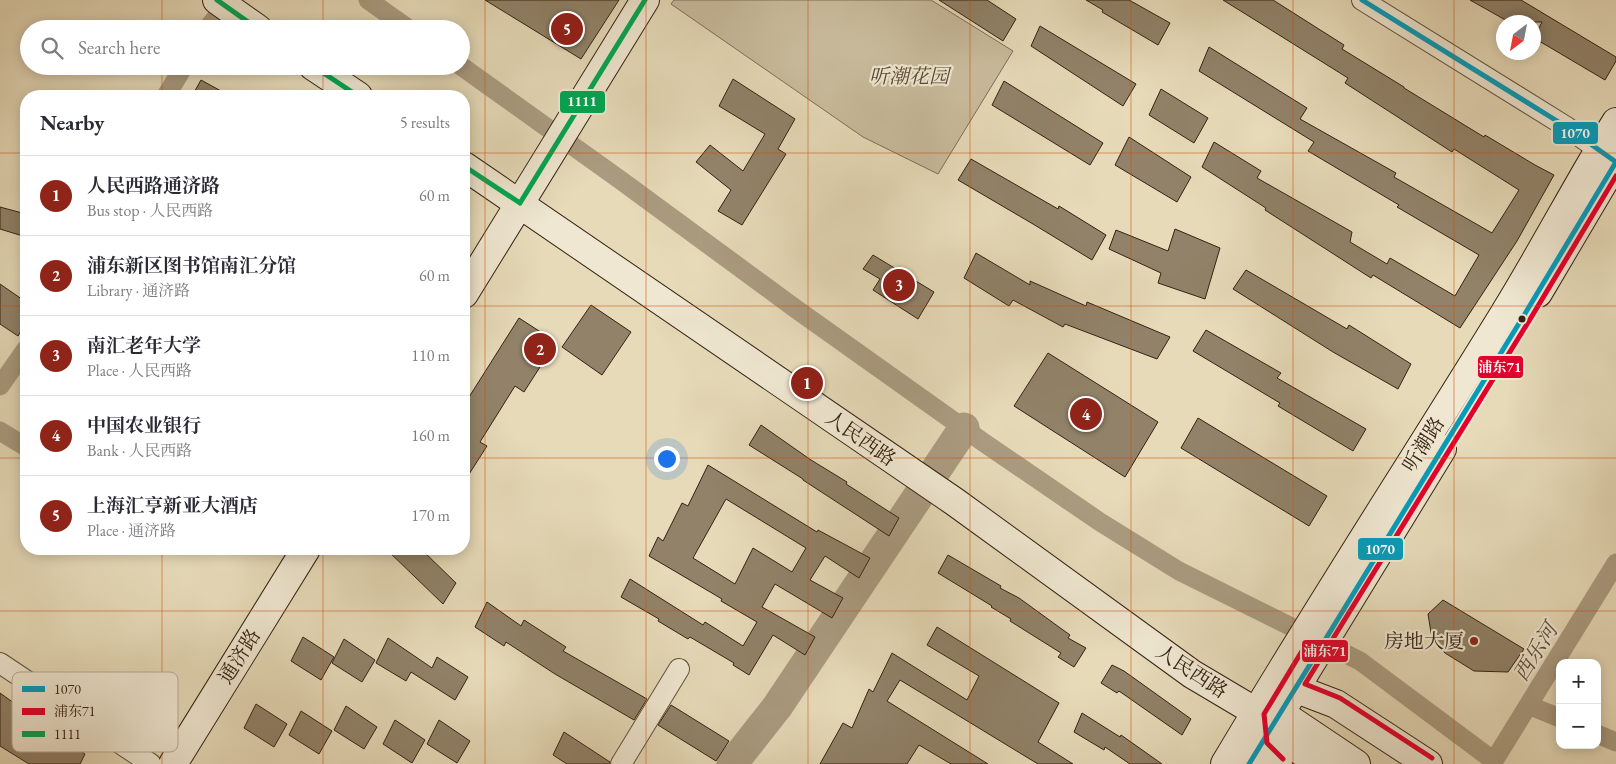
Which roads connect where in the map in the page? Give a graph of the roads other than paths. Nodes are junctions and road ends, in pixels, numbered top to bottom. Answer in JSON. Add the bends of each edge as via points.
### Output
{"nodes":[{"id":1,"x":217,"y":0,"type":"edge"},
{"id":2,"x":645,"y":0,"type":"edge"},
{"id":3,"x":1362,"y":0,"type":"edge"},
{"id":4,"x":245,"y":20,"type":"edge"},
{"id":5,"x":326,"y":75,"type":"edge"},
{"id":6,"x":349,"y":90,"type":"edge"},
{"id":7,"x":1616,"y":122,"type":"edge"},
{"id":8,"x":1612,"y":158,"type":"edge"},
{"id":9,"x":470,"y":170,"type":"edge"},
{"id":10,"x":520,"y":203,"type":"junction"},
{"id":11,"x":470,"y":284,"type":"edge"},
{"id":12,"x":302,"y":555,"type":"edge"},
{"id":13,"x":1307,"y":648,"type":"junction"},
{"id":14,"x":0,"y":663,"type":"edge"},
{"id":15,"x":679,"y":669,"type":"dead end"},
{"id":16,"x":13,"y":672,"type":"edge"},
{"id":17,"x":1294,"y":688,"type":"junction"},
{"id":18,"x":1265,"y":738,"type":"edge"},
{"id":19,"x":133,"y":752,"type":"edge"},
{"id":20,"x":151,"y":764,"type":"edge"},
{"id":21,"x":173,"y":764,"type":"edge"},
{"id":22,"x":621,"y":764,"type":"edge"},
{"id":23,"x":1225,"y":764,"type":"edge"},
{"id":24,"x":1320,"y":764,"type":"edge"},
{"id":25,"x":1356,"y":764,"type":"edge"},
{"id":26,"x":1428,"y":764,"type":"edge"}],
"edges":[{"from":1,"to":4,"type":"street"},
{"from":2,"to":10,"type":"street"},
{"from":3,"to":8,"type":"street"},
{"from":5,"to":6,"type":"street"},
{"from":7,"to":8,"type":"street","name":"听潮路"},
{"from":8,"to":13,"type":"street","name":"听潮路","via":[[1526,312]]},
{"from":9,"to":10,"type":"street","name":"人民西路"},
{"from":10,"to":11,"type":"street"},
{"from":10,"to":18,"type":"street","name":"人民西路","via":[[954,501],[1192,674]]},
{"from":12,"to":21,"type":"street","name":"通济路"},
{"from":13,"to":17,"type":"street","name":"听潮路"},
{"from":13,"to":18,"type":"street","name":"听潮路"},
{"from":14,"to":16,"type":"street"},
{"from":15,"to":22,"type":"street"},
{"from":17,"to":18,"type":"street"},
{"from":17,"to":26,"type":"street","via":[[1336,704]]},
{"from":18,"to":23,"type":"street","name":"听潮路"},
{"from":18,"to":24,"type":"street","name":"人民西路"},
{"from":18,"to":25,"type":"street","name":"人民西路"},
{"from":19,"to":20,"type":"street"}]}
